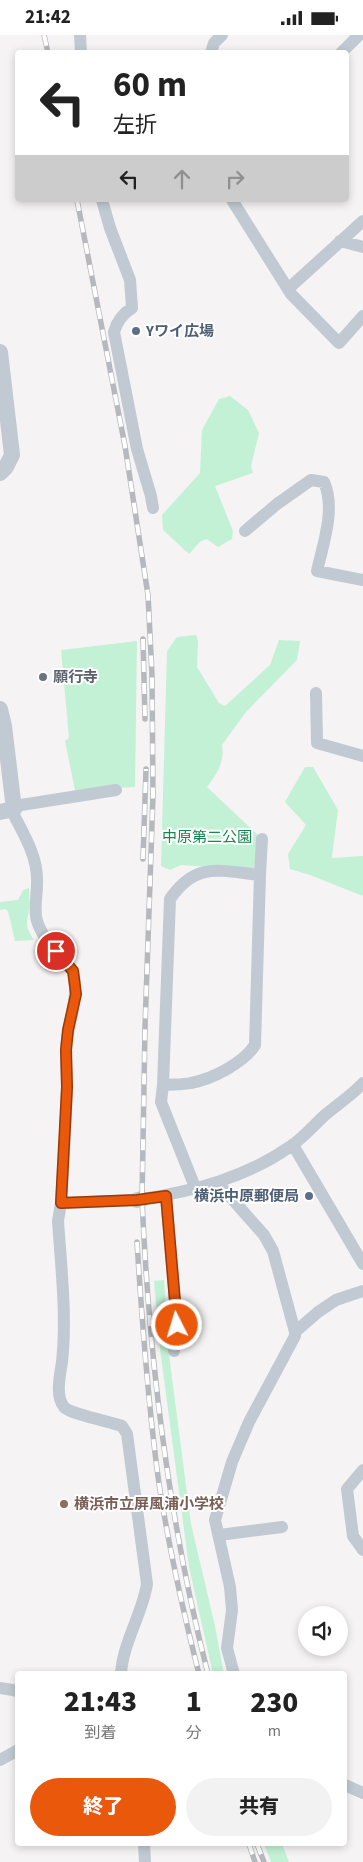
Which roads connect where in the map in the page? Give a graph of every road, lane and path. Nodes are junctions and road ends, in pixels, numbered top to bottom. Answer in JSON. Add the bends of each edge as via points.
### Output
{"nodes":[{"id":1,"x":80,"y":35,"type":"edge"},
{"id":2,"x":222,"y":35,"type":"edge"},
{"id":3,"x":359,"y":35,"type":"edge"},
{"id":4,"x":81,"y":50,"type":"edge"},
{"id":5,"x":212,"y":50,"type":"edge"},
{"id":6,"x":344,"y":50,"type":"edge"},
{"id":7,"x":103,"y":202,"type":"edge"},
{"id":8,"x":233,"y":202,"type":"edge"},
{"id":9,"x":363,"y":221,"type":"edge"},
{"id":10,"x":340,"y":241,"type":"junction"},
{"id":11,"x":363,"y":247,"type":"edge"},
{"id":12,"x":288,"y":289,"type":"junction"},
{"id":13,"x":363,"y":316,"type":"edge"},
{"id":14,"x":0,"y":352,"type":"edge"},
{"id":15,"x":0,"y":473,"type":"edge"},
{"id":16,"x":153,"y":508,"type":"dead end"},
{"id":17,"x":245,"y":531,"type":"dead end"},
{"id":18,"x":363,"y":580,"type":"edge"},
{"id":19,"x":316,"y":693,"type":"dead end"},
{"id":20,"x":0,"y":709,"type":"edge"},
{"id":21,"x":363,"y":756,"type":"edge"},
{"id":22,"x":116,"y":790,"type":"dead end"},
{"id":23,"x":7,"y":811,"type":"edge"},
{"id":24,"x":262,"y":839,"type":"dead end"},
{"id":25,"x":260,"y":875,"type":"junction"},
{"id":26,"x":163,"y":1085,"type":"junction"},
{"id":27,"x":360,"y":1091,"type":"edge"},
{"id":28,"x":293,"y":1145,"type":"junction"},
{"id":29,"x":218,"y":1183,"type":"junction"},
{"id":30,"x":195,"y":1187,"type":"junction"},
{"id":31,"x":166,"y":1196,"type":"junction"},
{"id":32,"x":61,"y":1203,"type":"junction"},
{"id":33,"x":363,"y":1264,"type":"edge"},
{"id":34,"x":363,"y":1291,"type":"edge"},
{"id":35,"x":295,"y":1332,"type":"junction"},
{"id":36,"x":174,"y":1351,"type":"dead end"},
{"id":37,"x":363,"y":1470,"type":"edge"},
{"id":38,"x":282,"y":1527,"type":"dead end"},
{"id":39,"x":219,"y":1535,"type":"junction"},
{"id":40,"x":363,"y":1550,"type":"edge"},
{"id":41,"x":122,"y":1671,"type":"edge"},
{"id":42,"x":233,"y":1671,"type":"edge"},
{"id":43,"x":0,"y":1688,"type":"edge"},
{"id":44,"x":15,"y":1690,"type":"edge"},
{"id":45,"x":15,"y":1752,"type":"edge"},
{"id":46,"x":0,"y":1760,"type":"edge"},
{"id":47,"x":347,"y":1786,"type":"edge"},
{"id":48,"x":363,"y":1793,"type":"edge"},
{"id":49,"x":144,"y":1846,"type":"edge"},
{"id":50,"x":145,"y":1862,"type":"edge"}],
"edges":[{"from":1,"to":4,"type":"street"},
{"from":2,"to":5,"type":"street"},
{"from":3,"to":6,"type":"street"},
{"from":7,"to":16,"type":"street","via":[[130,280],[132,308],[118,321],[114,332],[136,449]]},
{"from":8,"to":12,"type":"street"},
{"from":9,"to":10,"type":"street"},
{"from":10,"to":11,"type":"street"},
{"from":10,"to":12,"type":"street"},
{"from":12,"to":13,"type":"street","via":[[339,343]]},
{"from":14,"to":15,"type":"street","via":[[12,455]]},
{"from":17,"to":18,"type":"street","via":[[311,480],[324,482],[328,515],[317,571]]},
{"from":19,"to":21,"type":"street","via":[[317,743]]},
{"from":20,"to":23,"type":"street","via":[[4,726]]},
{"from":22,"to":23,"type":"street","via":[[20,805]]},
{"from":23,"to":32,"type":"street","via":[[14,815],[35,862],[36,920],[74,976],[76,994],[68,1030]]},
{"from":24,"to":25,"type":"street"},
{"from":25,"to":26,"type":"street","via":[[255,1045],[242,1060],[209,1077],[192,1083]]},
{"from":25,"to":26,"type":"street","via":[[215,870],[202,873],[182,883],[170,899]]},
{"from":26,"to":30,"type":"street","via":[[161,1103]]},
{"from":27,"to":28,"type":"street","via":[[326,1114]]},
{"from":28,"to":29,"type":"street","via":[[246,1173]]},
{"from":28,"to":33,"type":"street"},
{"from":29,"to":30,"type":"street"},
{"from":29,"to":35,"type":"street","via":[[264,1235],[273,1251]]},
{"from":30,"to":31,"type":"street"},
{"from":31,"to":32,"type":"street"},
{"from":31,"to":36,"type":"street","via":[[177,1325],[172,1326]]},
{"from":32,"to":41,"type":"street","via":[[58,1221],[64,1341],[60,1401],[64,1408],[73,1412],[122,1425],[126,1434],[147,1584]]},
{"from":34,"to":35,"type":"street","via":[[336,1300]]},
{"from":35,"to":39,"type":"street","via":[[232,1463],[215,1520]]},
{"from":37,"to":40,"type":"street","via":[[347,1489],[353,1536]]},
{"from":38,"to":39,"type":"street"},
{"from":39,"to":42,"type":"street","via":[[230,1587],[232,1610],[227,1648]]},
{"from":43,"to":44,"type":"street"},
{"from":45,"to":46,"type":"street"},
{"from":47,"to":48,"type":"street"},
{"from":49,"to":50,"type":"street"}]}
